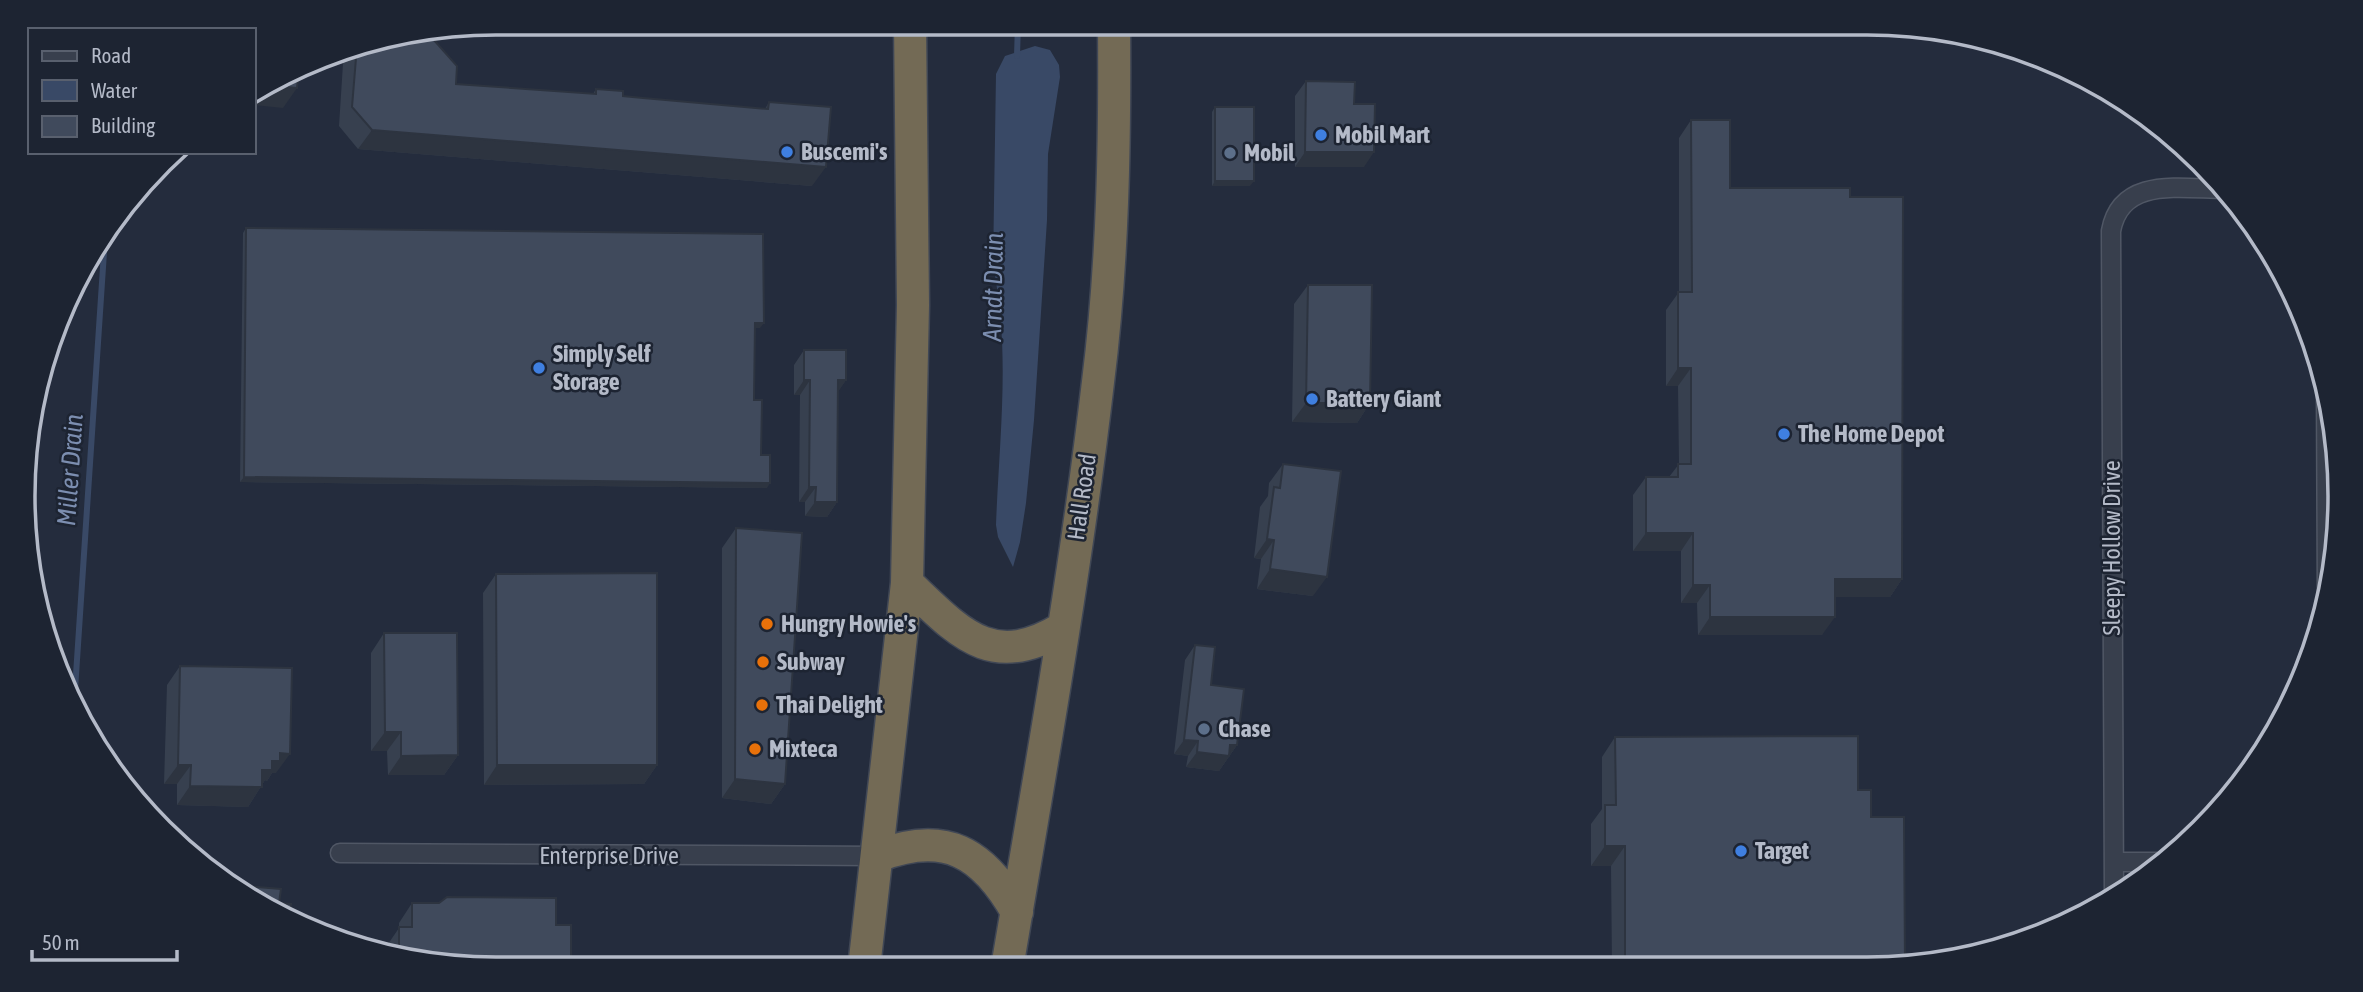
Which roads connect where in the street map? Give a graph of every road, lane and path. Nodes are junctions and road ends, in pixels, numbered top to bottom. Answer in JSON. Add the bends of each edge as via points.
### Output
{"nodes":[{"id":1,"x":910,"y":35,"type":"edge"},
{"id":2,"x":1114,"y":35,"type":"edge"},
{"id":3,"x":2211,"y":189,"type":"edge"},
{"id":4,"x":2326,"y":460,"type":"edge"},
{"id":5,"x":2327,"y":529,"type":"edge"},
{"id":6,"x":907,"y":583,"type":"junction"},
{"id":7,"x":1063,"y":628,"type":"junction"},
{"id":8,"x":340,"y":853,"type":"dead end"},
{"id":9,"x":878,"y":856,"type":"junction"},
{"id":10,"x":2114,"y":862,"type":"junction"},
{"id":11,"x":2148,"y":862,"type":"edge"},
{"id":12,"x":2114,"y":885,"type":"edge"},
{"id":13,"x":1017,"y":912,"type":"junction"},
{"id":14,"x":865,"y":957,"type":"edge"},
{"id":15,"x":1009,"y":957,"type":"edge"}],
"edges":[{"from":1,"to":6,"type":"highway","via":[[914,305]]},
{"from":2,"to":7,"type":"highway","name":"Hall Road","via":[[1115,125],[1101,356]]},
{"from":3,"to":10,"type":"street","name":"Sleepy Hollow Drive","via":[[2140,191],[2123,203],[2111,231]]},
{"from":4,"to":5,"type":"street"},
{"from":6,"to":7,"type":"highway","via":[[953,627],[988,645],[1019,648]]},
{"from":6,"to":9,"type":"highway"},
{"from":7,"to":13,"type":"highway","name":"Hall Road"},
{"from":8,"to":9,"type":"street","name":"Enterprise Drive"},
{"from":9,"to":13,"type":"highway","via":[[903,847],[953,849],[985,866]]},
{"from":9,"to":14,"type":"highway"},
{"from":10,"to":11,"type":"street"},
{"from":10,"to":12,"type":"street","name":"Sleepy Hollow Drive"},
{"from":13,"to":15,"type":"highway","name":"Hall Road"}]}
